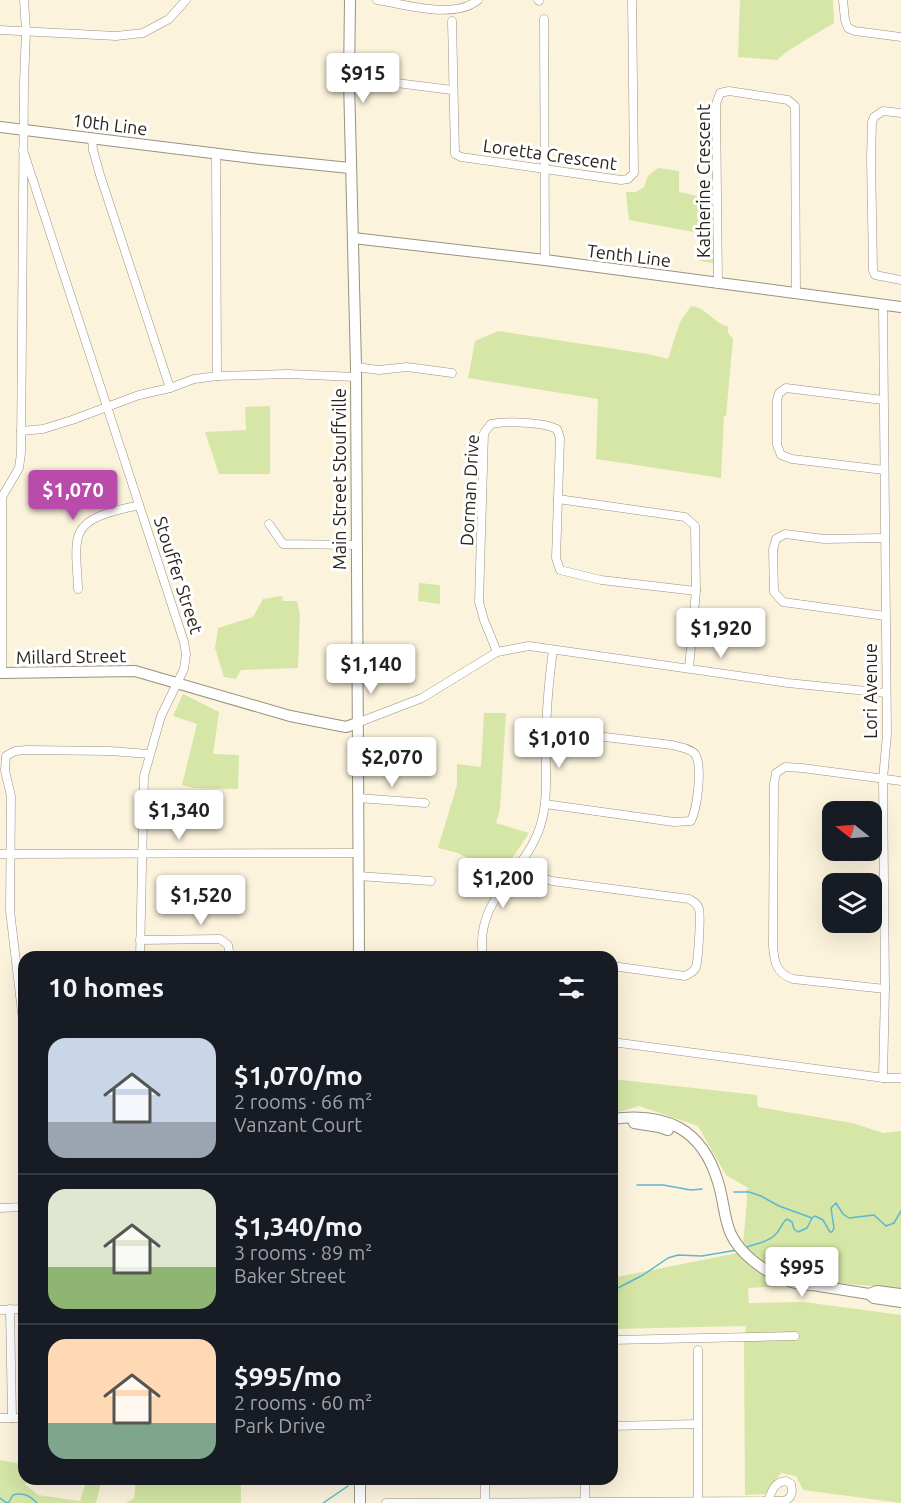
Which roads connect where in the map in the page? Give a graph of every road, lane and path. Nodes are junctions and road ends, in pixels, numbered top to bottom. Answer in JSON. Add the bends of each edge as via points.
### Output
{"nodes":[{"id":1,"x":24,"y":0,"type":"edge"},
{"id":2,"x":186,"y":0,"type":"edge"},
{"id":3,"x":350,"y":0,"type":"edge"},
{"id":4,"x":377,"y":0,"type":"edge"},
{"id":5,"x":478,"y":0,"type":"edge"},
{"id":6,"x":632,"y":0,"type":"edge"},
{"id":7,"x":843,"y":0,"type":"edge"},
{"id":8,"x":544,"y":19,"type":"dead end"},
{"id":9,"x":452,"y":21,"type":"dead end"},
{"id":10,"x":0,"y":30,"type":"edge"},
{"id":11,"x":26,"y":31,"type":"junction"},
{"id":12,"x":901,"y":37,"type":"edge"},
{"id":13,"x":349,"y":80,"type":"junction"},
{"id":14,"x":452,"y":90,"type":"junction"},
{"id":15,"x":901,"y":114,"type":"edge"},
{"id":16,"x":0,"y":127,"type":"edge"},
{"id":17,"x":23,"y":129,"type":"junction"},
{"id":18,"x":92,"y":139,"type":"junction"},
{"id":19,"x":23,"y":150,"type":"junction"},
{"id":20,"x":216,"y":154,"type":"junction"},
{"id":21,"x":350,"y":168,"type":"junction"},
{"id":22,"x":545,"y":169,"type":"junction"},
{"id":23,"x":353,"y":238,"type":"junction"},
{"id":24,"x":545,"y":260,"type":"junction"},
{"id":25,"x":901,"y":280,"type":"edge"},
{"id":26,"x":718,"y":284,"type":"junction"},
{"id":27,"x":796,"y":294,"type":"junction"},
{"id":28,"x":883,"y":305,"type":"junction"},
{"id":29,"x":901,"y":307,"type":"edge"},
{"id":30,"x":356,"y":372,"type":"junction"},
{"id":31,"x":452,"y":373,"type":"dead end"},
{"id":32,"x":217,"y":376,"type":"junction"},
{"id":33,"x":170,"y":388,"type":"junction"},
{"id":34,"x":883,"y":400,"type":"junction"},
{"id":35,"x":107,"y":408,"type":"junction"},
{"id":36,"x":21,"y":431,"type":"junction"},
{"id":37,"x":884,"y":470,"type":"junction"},
{"id":38,"x":558,"y":499,"type":"junction"},
{"id":39,"x":139,"y":505,"type":"junction"},
{"id":40,"x":268,"y":524,"type":"dead end"},
{"id":41,"x":885,"y":538,"type":"junction"},
{"id":42,"x":356,"y":545,"type":"junction"},
{"id":43,"x":78,"y":589,"type":"dead end"},
{"id":44,"x":696,"y":591,"type":"junction"},
{"id":45,"x":885,"y":616,"type":"junction"},
{"id":46,"x":553,"y":650,"type":"junction"},
{"id":47,"x":497,"y":652,"type":"junction"},
{"id":48,"x":689,"y":668,"type":"junction"},
{"id":49,"x":1,"y":673,"type":"edge"},
{"id":50,"x":177,"y":684,"type":"junction"},
{"id":51,"x":886,"y":693,"type":"junction"},
{"id":52,"x":357,"y":723,"type":"junction"},
{"id":53,"x":546,"y":730,"type":"junction"},
{"id":54,"x":149,"y":754,"type":"junction"},
{"id":55,"x":884,"y":779,"type":"junction"},
{"id":56,"x":901,"y":781,"type":"edge"},
{"id":57,"x":358,"y":798,"type":"junction"},
{"id":58,"x":425,"y":803,"type":"dead end"},
{"id":59,"x":544,"y":804,"type":"junction"},
{"id":60,"x":357,"y":853,"type":"junction"},
{"id":61,"x":0,"y":854,"type":"edge"},
{"id":62,"x":11,"y":854,"type":"junction"},
{"id":63,"x":141,"y":854,"type":"junction"},
{"id":64,"x":519,"y":864,"type":"junction"},
{"id":65,"x":358,"y":876,"type":"junction"},
{"id":66,"x":431,"y":881,"type":"dead end"},
{"id":67,"x":140,"y":940,"type":"junction"},
{"id":68,"x":140,"y":951,"type":"edge"},
{"id":69,"x":230,"y":951,"type":"edge"},
{"id":70,"x":359,"y":951,"type":"edge"},
{"id":71,"x":482,"y":951,"type":"edge"},
{"id":72,"x":618,"y":967,"type":"edge"},
{"id":73,"x":18,"y":981,"type":"edge"},
{"id":74,"x":885,"y":989,"type":"junction"},
{"id":75,"x":618,"y":1043,"type":"edge"},
{"id":76,"x":883,"y":1078,"type":"junction"},
{"id":77,"x":901,"y":1078,"type":"edge"},
{"id":78,"x":618,"y":1118,"type":"edge"},
{"id":79,"x":618,"y":1125,"type":"edge"},
{"id":80,"x":712,"y":1166,"type":"junction"},
{"id":81,"x":18,"y":1207,"type":"edge"},
{"id":82,"x":0,"y":1208,"type":"edge"},
{"id":83,"x":869,"y":1294,"type":"junction"},
{"id":84,"x":901,"y":1294,"type":"edge"},
{"id":85,"x":901,"y":1302,"type":"edge"},
{"id":86,"x":10,"y":1309,"type":"junction"},
{"id":87,"x":18,"y":1309,"type":"edge"},
{"id":88,"x":0,"y":1310,"type":"edge"},
{"id":89,"x":795,"y":1336,"type":"dead end"},
{"id":90,"x":618,"y":1341,"type":"edge"},
{"id":91,"x":698,"y":1350,"type":"dead end"},
{"id":92,"x":0,"y":1418,"type":"edge"},
{"id":93,"x":12,"y":1418,"type":"junction"},
{"id":94,"x":18,"y":1418,"type":"edge"},
{"id":95,"x":698,"y":1424,"type":"junction"},
{"id":96,"x":618,"y":1426,"type":"edge"},
{"id":97,"x":360,"y":1485,"type":"edge"},
{"id":98,"x":485,"y":1485,"type":"edge"},
{"id":99,"x":585,"y":1485,"type":"edge"},
{"id":100,"x":768,"y":1501,"type":"dead end"},
{"id":101,"x":698,"y":1502,"type":"edge"},
{"id":102,"x":360,"y":1503,"type":"edge"},
{"id":103,"x":386,"y":1503,"type":"edge"},
{"id":104,"x":485,"y":1503,"type":"edge"},
{"id":105,"x":585,"y":1503,"type":"edge"}],
"edges":[{"from":1,"to":11,"type":"street"},
{"from":2,"to":11,"type":"street","via":[[169,19],[143,33],[116,36]]},
{"from":3,"to":13,"type":"street","name":"Main Street Stouffville"},
{"from":4,"to":5,"type":"street","via":[[452,11]]},
{"from":6,"to":22,"type":"street","name":"Loretta Crescent","via":[[632,178],[621,180]]},
{"from":7,"to":12,"type":"street","via":[[848,28]]},
{"from":8,"to":22,"type":"street"},
{"from":9,"to":14,"type":"street","name":"Loretta Crescent"},
{"from":10,"to":11,"type":"street"},
{"from":11,"to":17,"type":"street"},
{"from":13,"to":14,"type":"street"},
{"from":13,"to":21,"type":"street","name":"Main Street Stouffville"},
{"from":14,"to":22,"type":"street","name":"Loretta Crescent","via":[[455,154]]},
{"from":15,"to":25,"type":"street","via":[[883,111],[874,117],[871,158],[873,270],[880,277]]},
{"from":16,"to":17,"type":"street","name":"10th Line"},
{"from":17,"to":18,"type":"street","name":"10th Line"},
{"from":17,"to":19,"type":"street"},
{"from":18,"to":20,"type":"street","name":"10th Line"},
{"from":18,"to":33,"type":"street","via":[[106,194]]},
{"from":19,"to":35,"type":"street","name":"Stouffer Street"},
{"from":19,"to":36,"type":"street"},
{"from":20,"to":21,"type":"street"},
{"from":20,"to":32,"type":"street"},
{"from":21,"to":23,"type":"street","name":"Main Street Stouffville"},
{"from":22,"to":24,"type":"street"},
{"from":23,"to":24,"type":"street","name":"Tenth Line"},
{"from":23,"to":30,"type":"street","name":"Main Street Stouffville"},
{"from":24,"to":26,"type":"street","name":"Tenth Line"},
{"from":26,"to":27,"type":"street","name":"Tenth Line"},
{"from":26,"to":27,"type":"street","name":"Katherine Crescent","via":[[716,104],[720,93],[729,91],[788,100],[795,106]]},
{"from":27,"to":28,"type":"street","name":"Tenth Line"},
{"from":28,"to":29,"type":"street","name":"Tenth Line"},
{"from":28,"to":34,"type":"street","name":"Lori Avenue"},
{"from":30,"to":31,"type":"street","via":[[407,367]]},
{"from":30,"to":32,"type":"street"},
{"from":30,"to":42,"type":"street","name":"Main Street Stouffville"},
{"from":32,"to":33,"type":"street","via":[[185,381]]},
{"from":33,"to":35,"type":"street"},
{"from":34,"to":37,"type":"street","name":"Lori Avenue"},
{"from":34,"to":37,"type":"street","via":[[786,388],[777,400],[777,445],[782,455],[792,459]]},
{"from":35,"to":36,"type":"street","via":[[43,429]]},
{"from":35,"to":39,"type":"street","name":"Stouffer Street"},
{"from":36,"to":49,"type":"street","via":[[21,461],[4,492],[2,504]]},
{"from":37,"to":41,"type":"street","name":"Lori Avenue"},
{"from":38,"to":44,"type":"street","via":[[685,517],[697,534]]},
{"from":38,"to":44,"type":"street","name":"Dorman Drive","via":[[556,558],[560,570],[601,580]]},
{"from":38,"to":47,"type":"street","name":"Dorman Drive","via":[[557,429],[542,424],[490,424],[484,433],[479,602]]},
{"from":39,"to":43,"type":"street","via":[[99,518],[80,532]]},
{"from":39,"to":50,"type":"street","name":"Stouffer Street","via":[[183,642],[185,660]]},
{"from":40,"to":42,"type":"street","via":[[283,544]]},
{"from":41,"to":45,"type":"street","name":"Lori Avenue"},
{"from":41,"to":45,"type":"street","via":[[824,539],[785,534],[776,539],[773,568],[774,592],[783,602]]},
{"from":42,"to":52,"type":"street","name":"Main Street Stouffville"},
{"from":44,"to":48,"type":"street"},
{"from":45,"to":51,"type":"street","name":"Lori Avenue"},
{"from":46,"to":47,"type":"street","via":[[529,646]]},
{"from":46,"to":48,"type":"street"},
{"from":46,"to":53,"type":"street"},
{"from":47,"to":52,"type":"street","via":[[422,698]]},
{"from":48,"to":51,"type":"street"},
{"from":49,"to":50,"type":"street","name":"Millard Street","via":[[135,671]]},
{"from":50,"to":52,"type":"street","via":[[290,716],[345,727]]},
{"from":50,"to":54,"type":"street","name":"Stouffer Street"},
{"from":51,"to":55,"type":"street","name":"Lori Avenue"},
{"from":52,"to":57,"type":"street","name":"Main Street Stouffville"},
{"from":53,"to":59,"type":"street"},
{"from":53,"to":59,"type":"street","via":[[672,745],[696,755],[698,767],[697,801],[691,821]]},
{"from":54,"to":62,"type":"street","via":[[27,750],[6,756]]},
{"from":54,"to":63,"type":"street","name":"Stouffer Street","via":[[142,788]]},
{"from":55,"to":56,"type":"street"},
{"from":55,"to":74,"type":"street","name":"Lori Avenue"},
{"from":55,"to":74,"type":"street","via":[[785,767],[776,773],[773,945],[774,962],[784,976]]},
{"from":57,"to":58,"type":"street"},
{"from":57,"to":60,"type":"street","name":"Main Street Stouffville"},
{"from":59,"to":64,"type":"street","via":[[535,840]]},
{"from":60,"to":63,"type":"street"},
{"from":60,"to":65,"type":"street","name":"Main Street Stouffville"},
{"from":61,"to":62,"type":"street"},
{"from":62,"to":63,"type":"street"},
{"from":62,"to":73,"type":"street","via":[[12,933]]},
{"from":63,"to":67,"type":"street","name":"Stouffer Street"},
{"from":64,"to":71,"type":"street","via":[[487,913]]},
{"from":64,"to":72,"type":"street","via":[[552,880],[696,903],[699,924],[692,973],[685,976]]},
{"from":65,"to":66,"type":"street"},
{"from":65,"to":70,"type":"street","name":"Main Street Stouffville"},
{"from":67,"to":68,"type":"street","name":"Stouffer Street"},
{"from":67,"to":69,"type":"street","via":[[220,939]]},
{"from":74,"to":76,"type":"street","name":"Lori Avenue"},
{"from":75,"to":76,"type":"street"},
{"from":76,"to":77,"type":"street"},
{"from":78,"to":80,"type":"street","via":[[655,1118],[682,1129],[701,1146]]},
{"from":79,"to":80,"type":"street","via":[[659,1127],[678,1135]]},
{"from":80,"to":83,"type":"street","via":[[726,1225],[752,1260],[792,1282]]},
{"from":81,"to":82,"type":"street"},
{"from":83,"to":84,"type":"street"},
{"from":83,"to":85,"type":"street"},
{"from":86,"to":87,"type":"street"},
{"from":86,"to":88,"type":"street"},
{"from":86,"to":93,"type":"street"},
{"from":89,"to":90,"type":"street"},
{"from":91,"to":95,"type":"street"},
{"from":92,"to":93,"type":"street"},
{"from":93,"to":94,"type":"street"},
{"from":95,"to":96,"type":"street"},
{"from":95,"to":101,"type":"street"},
{"from":97,"to":102,"type":"street"},
{"from":98,"to":104,"type":"street"},
{"from":99,"to":105,"type":"street"},
{"from":100,"to":101,"type":"street"},
{"from":101,"to":105,"type":"street"},
{"from":103,"to":104,"type":"street"},
{"from":104,"to":105,"type":"street"}]}
